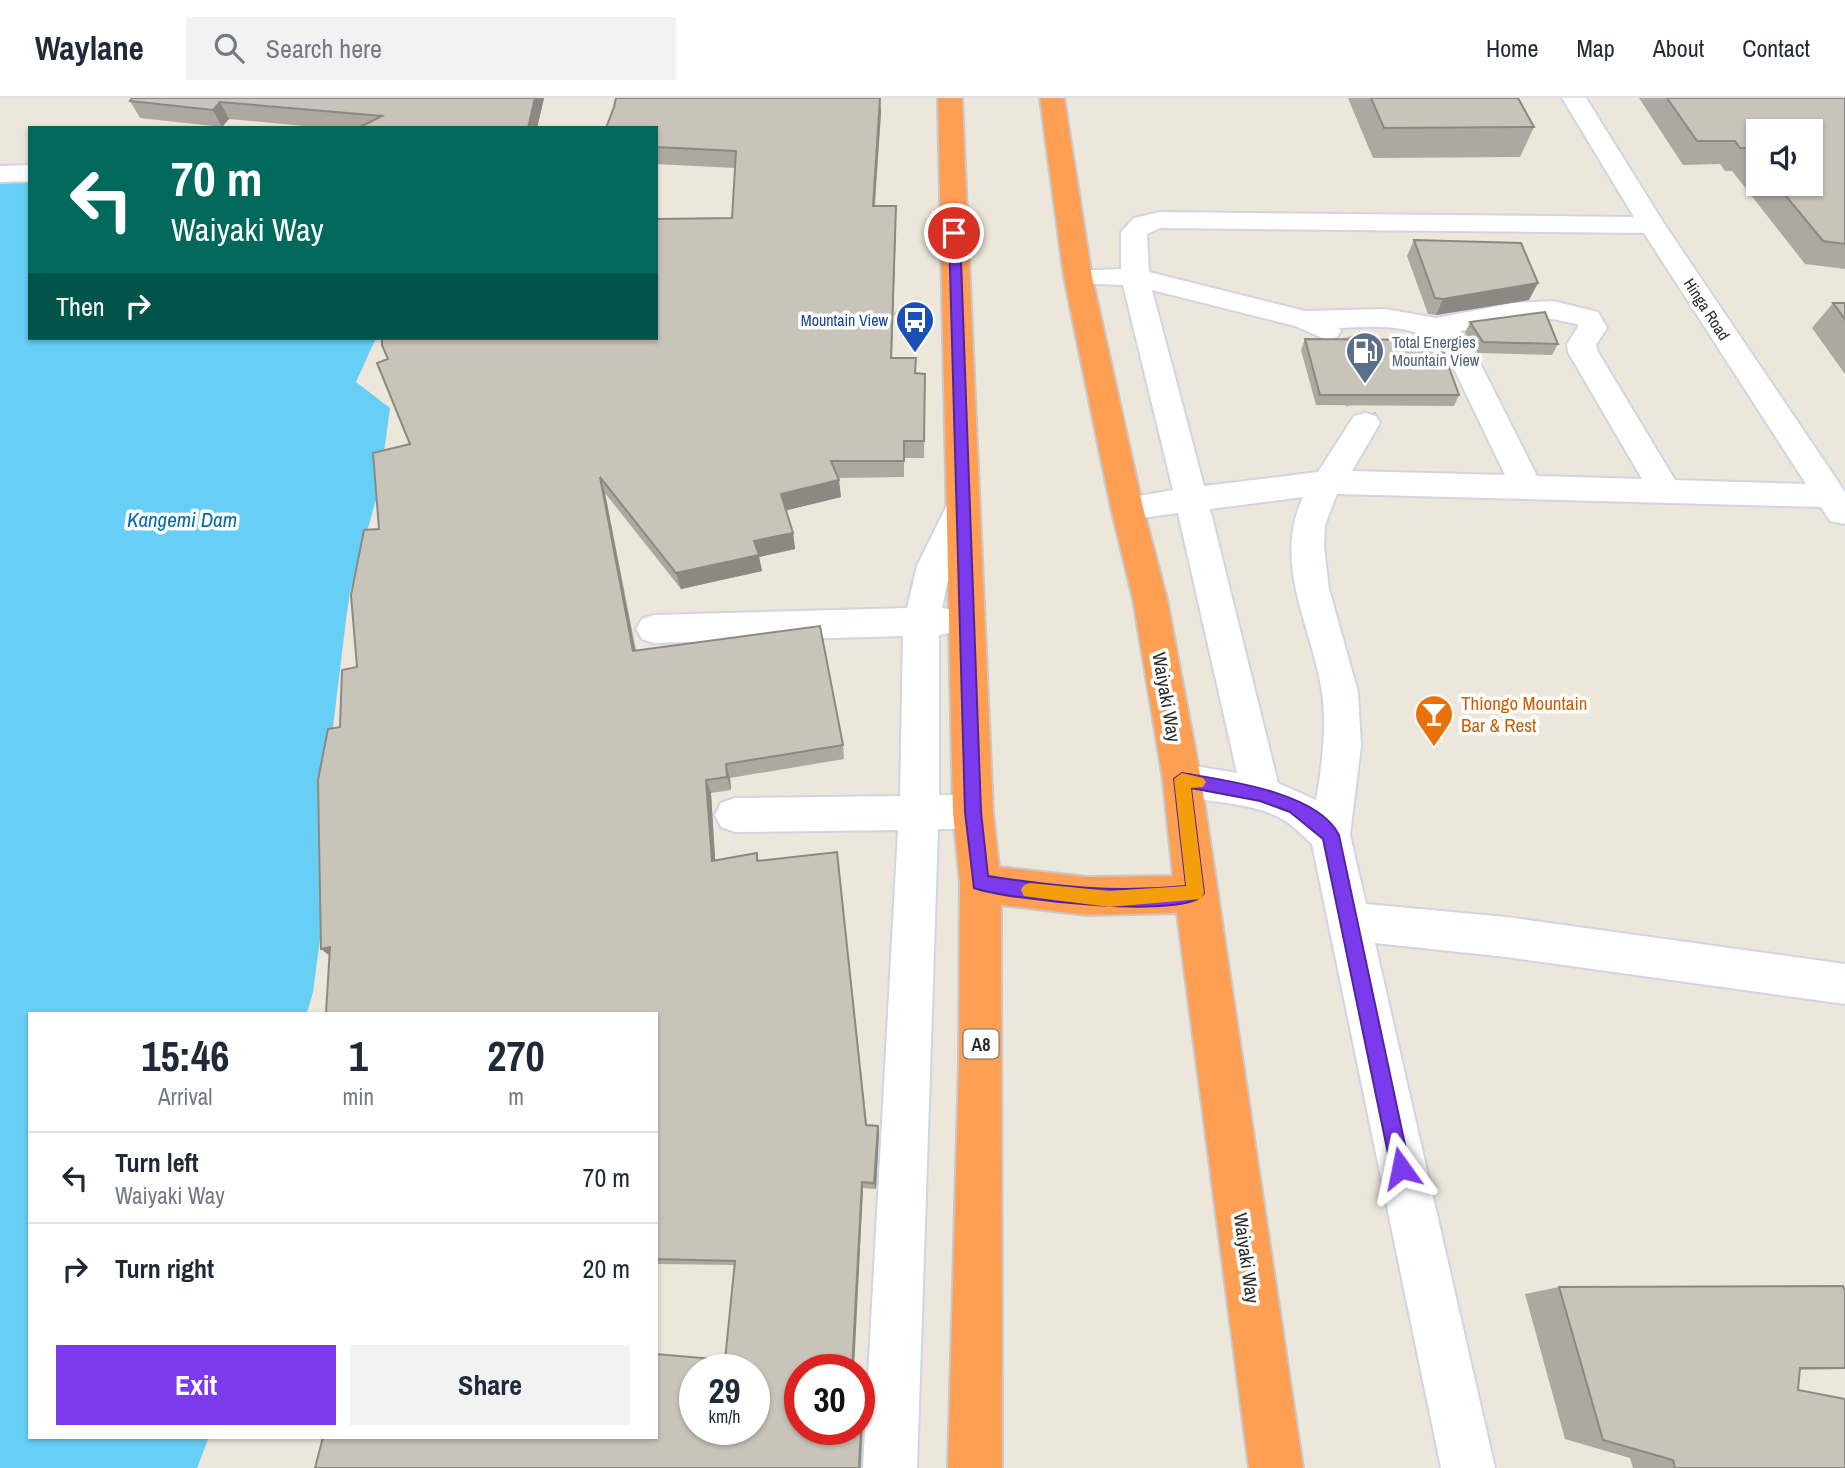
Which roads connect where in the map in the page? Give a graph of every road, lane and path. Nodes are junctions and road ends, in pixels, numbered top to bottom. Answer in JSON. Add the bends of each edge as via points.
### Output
{"nodes":[{"id":1,"x":950,"y":98,"type":"edge"},
{"id":2,"x":1052,"y":98,"type":"edge"},
{"id":3,"x":1574,"y":98,"type":"edge"},
{"id":4,"x":28,"y":173,"type":"edge"},
{"id":5,"x":0,"y":174,"type":"edge"},
{"id":6,"x":1652,"y":225,"type":"junction"},
{"id":7,"x":1078,"y":277,"type":"junction"},
{"id":8,"x":1135,"y":277,"type":"junction"},
{"id":9,"x":885,"y":313,"type":"edge"},
{"id":10,"x":957,"y":314,"type":"junction"},
{"id":11,"x":1305,"y":320,"type":"junction"},
{"id":12,"x":1436,"y":327,"type":"junction"},
{"id":13,"x":1340,"y":339,"type":"tunnel mouth"},
{"id":14,"x":1365,"y":423,"type":"tunnel mouth"},
{"id":15,"x":1327,"y":482,"type":"junction"},
{"id":16,"x":1526,"y":487,"type":"junction"},
{"id":17,"x":1665,"y":491,"type":"junction"},
{"id":18,"x":1192,"y":499,"type":"junction"},
{"id":19,"x":963,"y":505,"type":"junction"},
{"id":20,"x":1838,"y":507,"type":"edge"},
{"id":21,"x":1127,"y":508,"type":"junction"},
{"id":22,"x":967,"y":620,"type":"junction"},
{"id":23,"x":921,"y":622,"type":"junction"},
{"id":24,"x":654,"y":629,"type":"dead end"},
{"id":25,"x":1182,"y":779,"type":"junction"},
{"id":26,"x":1261,"y":794,"type":"junction"},
{"id":27,"x":919,"y":812,"type":"junction"},
{"id":28,"x":973,"y":812,"type":"junction"},
{"id":29,"x":735,"y":815,"type":"dead end"},
{"id":30,"x":1330,"y":835,"type":"junction"},
{"id":31,"x":980,"y":883,"type":"junction"},
{"id":32,"x":1195,"y":893,"type":"junction"},
{"id":33,"x":1347,"y":921,"type":"junction"},
{"id":34,"x":1845,"y":984,"type":"edge"},
{"id":35,"x":890,"y":1468,"type":"edge"},
{"id":36,"x":975,"y":1468,"type":"edge"},
{"id":37,"x":1276,"y":1468,"type":"edge"},
{"id":38,"x":1468,"y":1468,"type":"edge"}],
"edges":[{"from":1,"to":10,"type":"highway","number":"A8"},
{"from":2,"to":7,"type":"highway","name":"Waiyaki Way"},
{"from":3,"to":6,"type":"street","name":"Hinga Road"},
{"from":4,"to":5,"type":"street"},
{"from":6,"to":8,"type":"street","via":[[1160,220],[1134,232]]},
{"from":6,"to":20,"type":"street","name":"Hinga Road"},
{"from":7,"to":8,"type":"street"},
{"from":7,"to":21,"type":"highway","name":"Waiyaki Way"},
{"from":8,"to":11,"type":"street"},
{"from":8,"to":18,"type":"street"},
{"from":9,"to":10,"type":"path"},
{"from":10,"to":19,"type":"highway","number":"A8"},
{"from":11,"to":12,"type":"street","via":[[1399,319]]},
{"from":11,"to":13,"type":"street"},
{"from":12,"to":16,"type":"street","via":[[1457,342]]},
{"from":12,"to":17,"type":"street","via":[[1536,309],[1564,310],[1588,318],[1593,328],[1581,344],[1583,352]]},
{"from":14,"to":15,"type":"street","via":[[1359,440]]},
{"from":15,"to":16,"type":"street"},
{"from":15,"to":18,"type":"street"},
{"from":15,"to":30,"type":"street","via":[[1314,500],[1308,528],[1309,573],[1339,690],[1344,740]]},
{"from":16,"to":17,"type":"street"},
{"from":17,"to":20,"type":"street"},
{"from":18,"to":21,"type":"street"},
{"from":18,"to":26,"type":"street"},
{"from":19,"to":22,"type":"highway","number":"A8"},
{"from":19,"to":23,"type":"street","via":[[934,566]]},
{"from":21,"to":25,"type":"highway","name":"Waiyaki Way","via":[[1150,599]]},
{"from":22,"to":23,"type":"street"},
{"from":22,"to":28,"type":"highway","number":"A8"},
{"from":23,"to":24,"type":"street"},
{"from":23,"to":27,"type":"street"},
{"from":25,"to":26,"type":"street"},
{"from":25,"to":32,"type":"highway","name":"Waiyaki Way"},
{"from":26,"to":30,"type":"street","via":[[1296,807]]},
{"from":27,"to":28,"type":"street"},
{"from":27,"to":29,"type":"street"},
{"from":27,"to":35,"type":"street"},
{"from":28,"to":31,"type":"highway","number":"A8"},
{"from":30,"to":33,"type":"street"},
{"from":31,"to":32,"type":"highway","via":[[1090,898]]},
{"from":31,"to":36,"type":"highway","number":"A8"},
{"from":32,"to":37,"type":"highway","name":"Waiyaki Way"},
{"from":33,"to":34,"type":"street","via":[[1506,937]]},
{"from":33,"to":38,"type":"street"}]}
